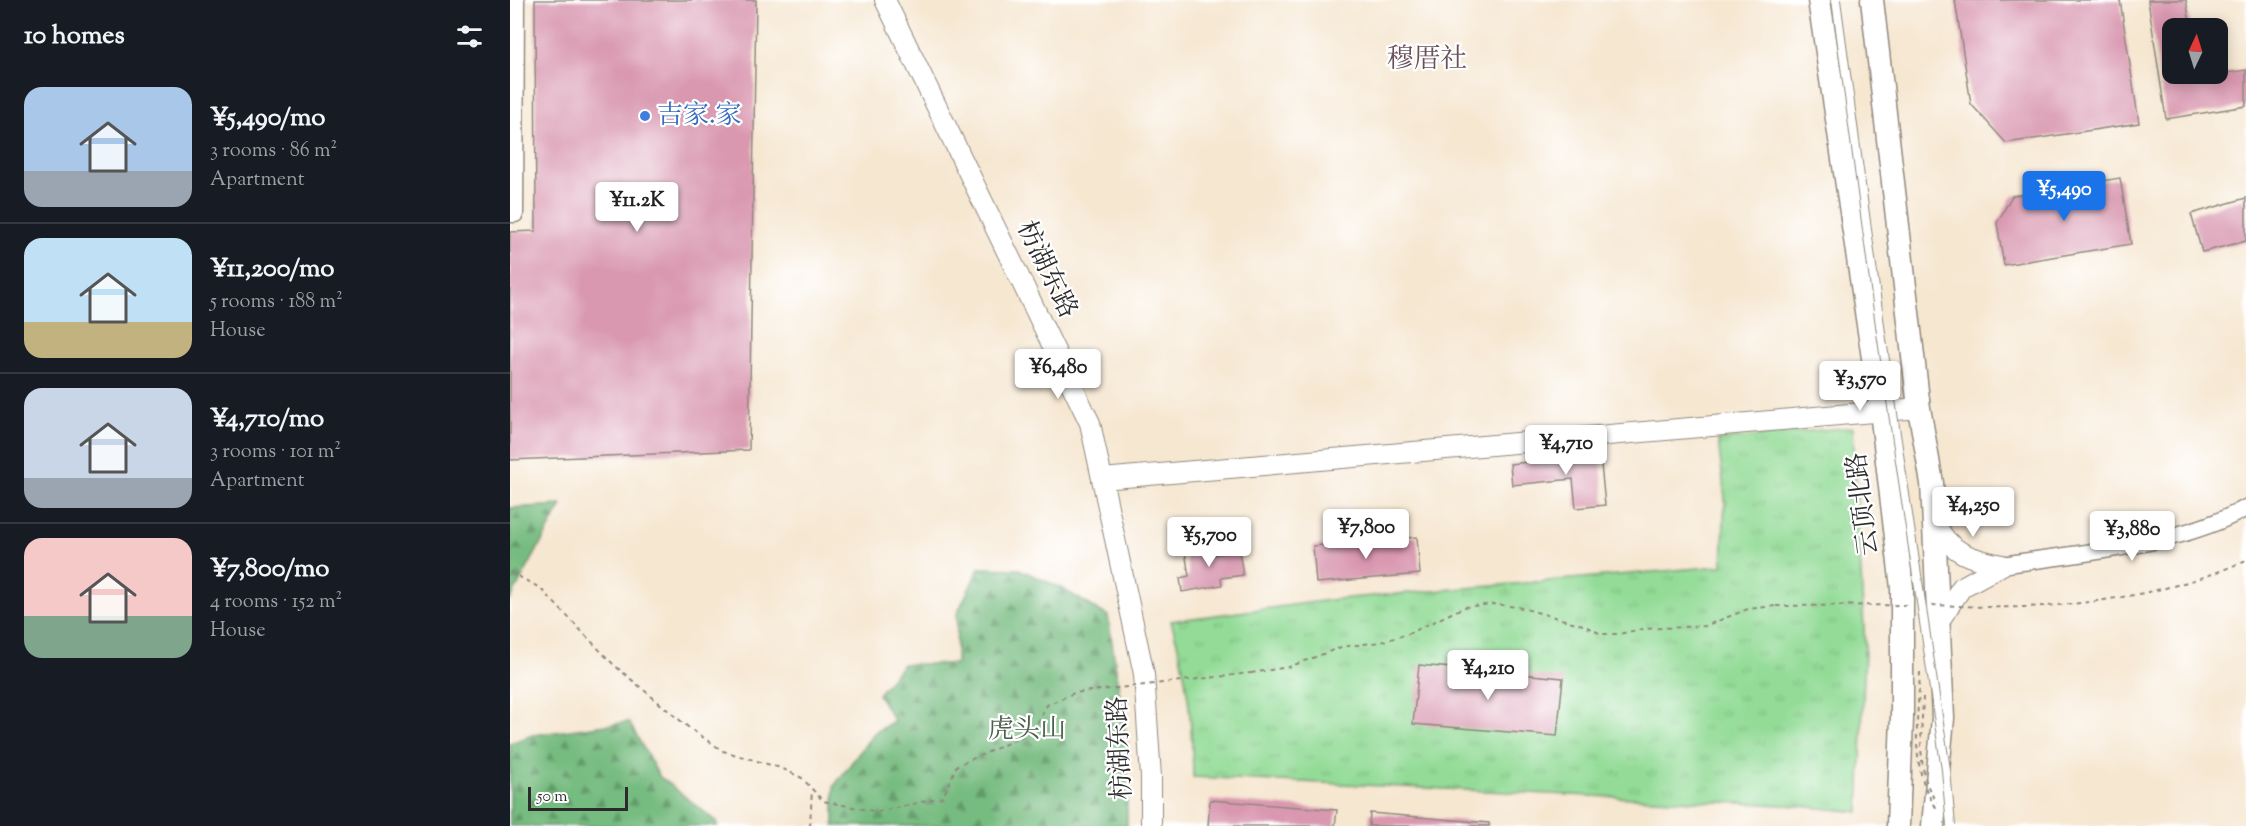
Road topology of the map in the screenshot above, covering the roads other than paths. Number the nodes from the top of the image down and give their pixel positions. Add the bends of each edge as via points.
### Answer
1 (516, 0) edge
2 (885, 0) edge
3 (1819, 0) edge
4 (1836, 0) edge
5 (1872, 0) edge
6 (510, 214) edge
7 (1919, 408) junction
8 (1881, 411) junction
9 (1102, 479) junction
10 (2246, 508) edge
11 (1934, 521) junction
12 (2002, 566) junction
13 (1938, 621) junction
14 (1151, 826) edge
15 (1898, 826) edge
16 (1933, 826) edge
17 (1951, 826) edge

1 - 6 street via 515,214
2 - 9 street, 枋湖东路 via 1090,423
3 - 8 main road, 云顶北路
4 - 17 lane, bridge
5 - 7 main road
7 - 8 street
7 - 11 main road via 1932,483
8 - 9 street
8 - 15 main road, 云顶北路 via 1902,588
9 - 14 street, 枋湖东路 via 1144,674 1152,777
10 - 12 street via 2223,521 2130,545
11 - 12 street via 1955,549 1974,560
11 - 13 main road
12 - 13 street via 1962,587
13 - 16 main road via 1943,718

